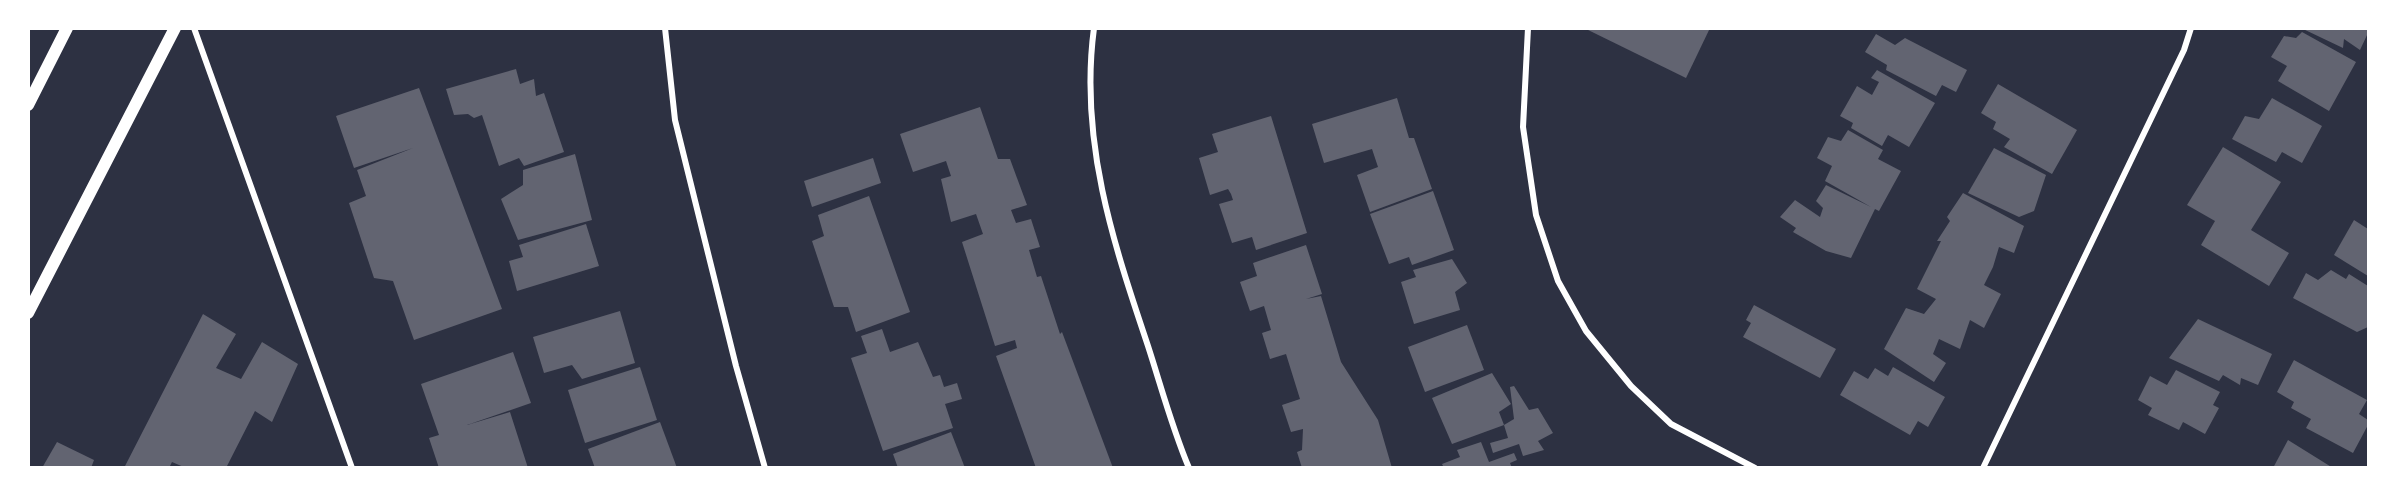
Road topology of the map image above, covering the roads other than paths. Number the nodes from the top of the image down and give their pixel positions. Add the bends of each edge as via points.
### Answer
1 (67, 28) edge
2 (175, 28) edge
3 (194, 28) edge
4 (664, 28) edge
5 (1094, 28) edge
6 (1528, 28) edge
7 (2191, 28) edge
8 (28, 105) edge
9 (28, 313) edge
10 (352, 468) edge
11 (765, 468) edge
12 (1189, 468) edge
13 (1755, 468) edge
14 (1983, 468) edge

1 - 8 main road
2 - 9 main road
3 - 10 street
4 - 11 street via 675,120
5 - 12 street via 1091,123 1097,173 1118,258
6 - 13 street via 1523,127 1536,215 1558,281 1586,331 1631,386 1671,424
7 - 14 street via 2184,50

